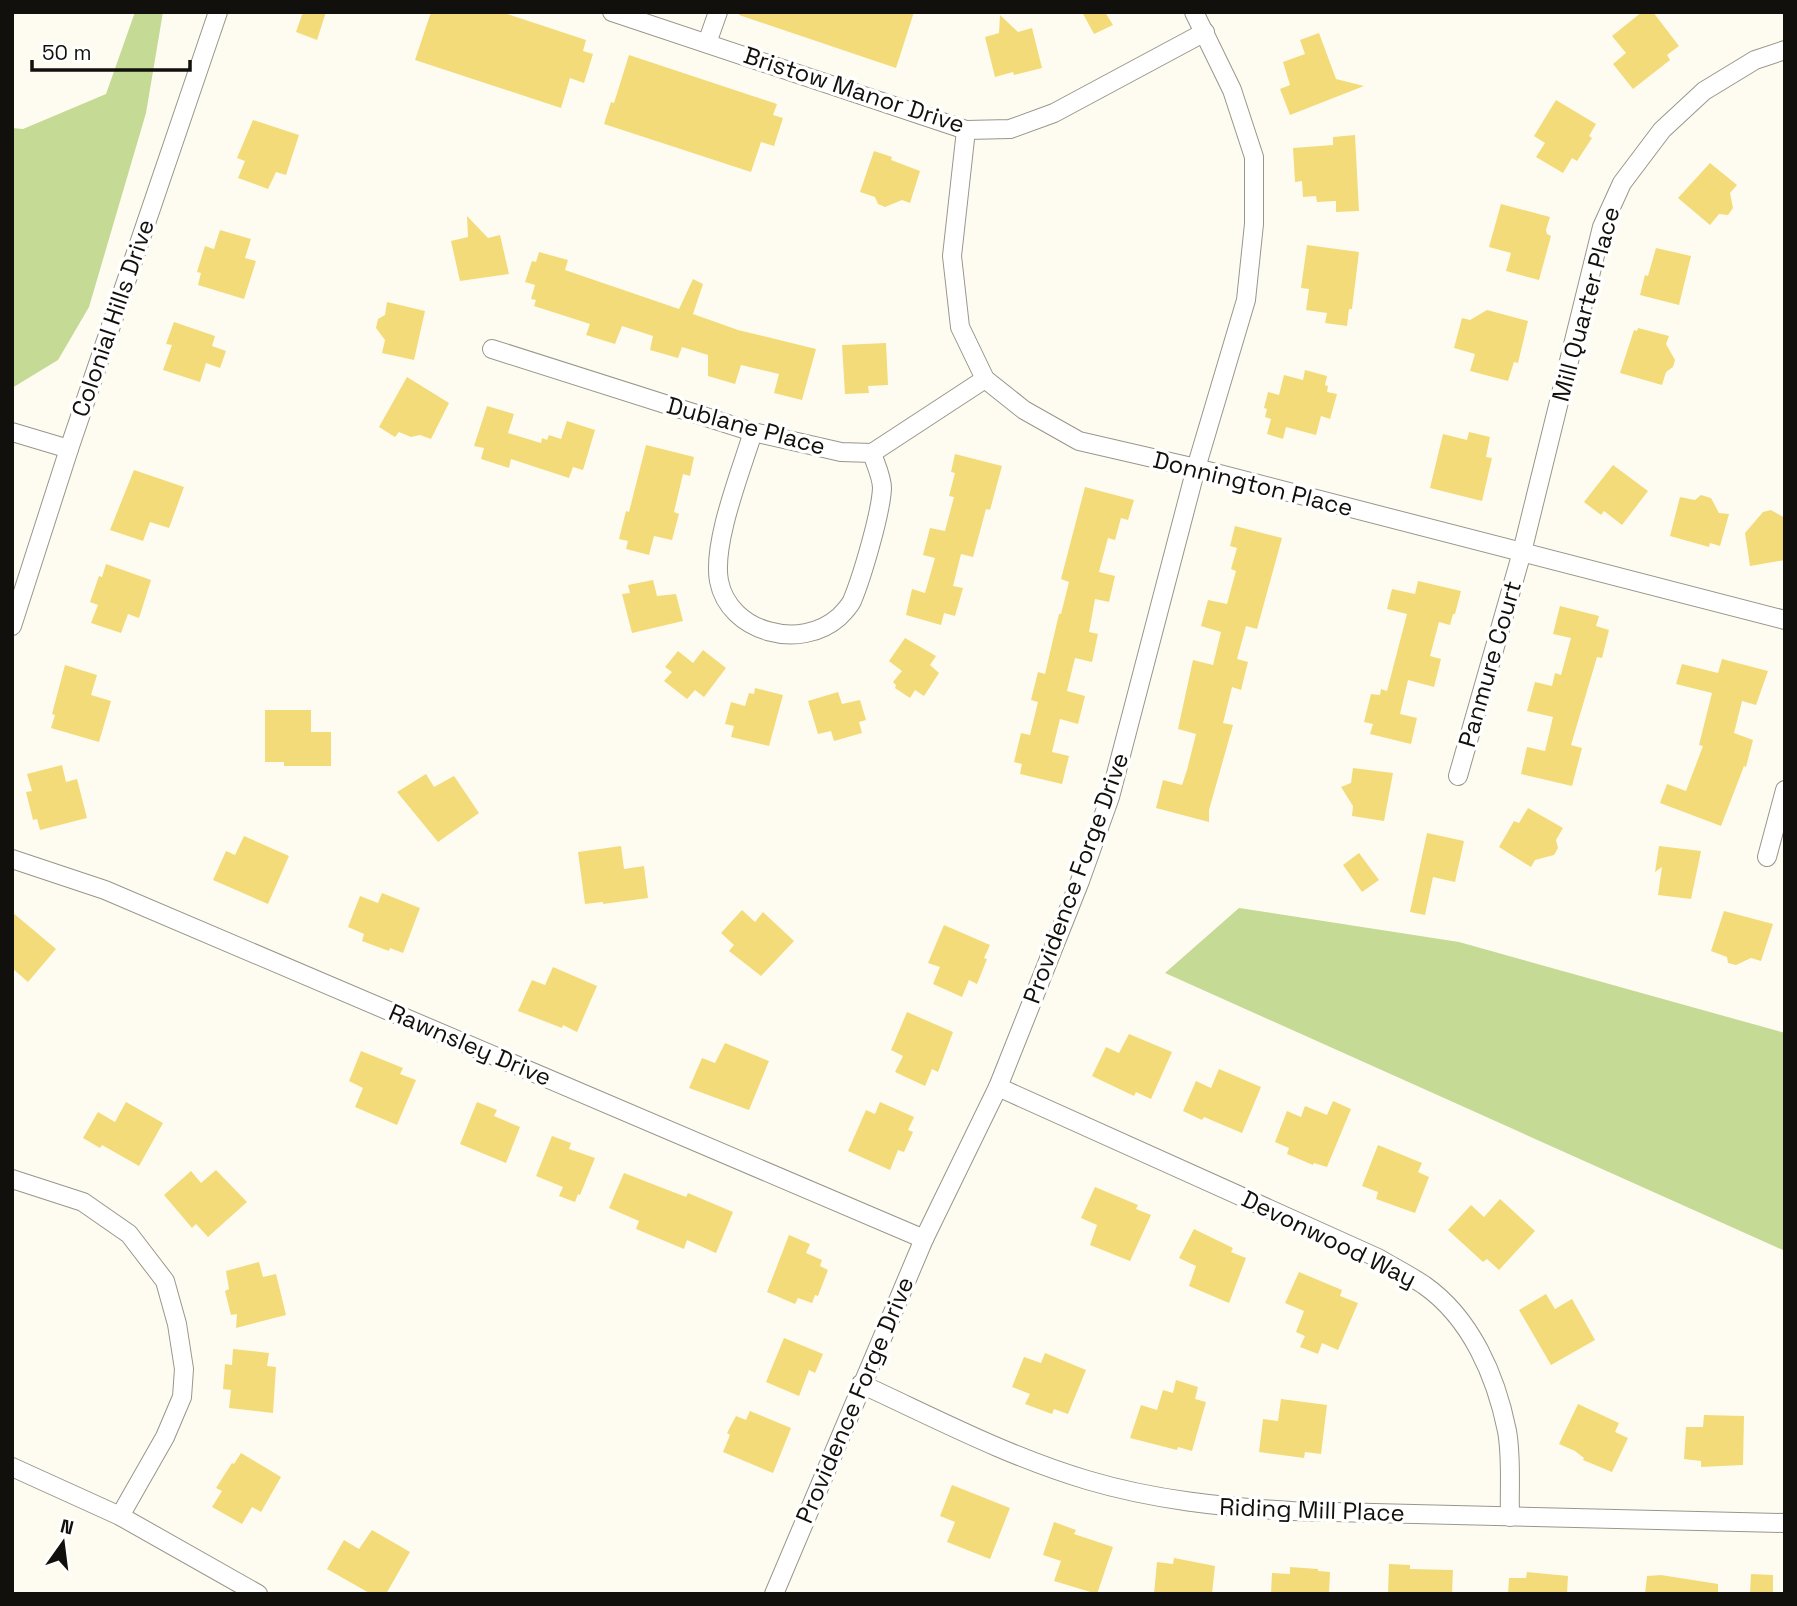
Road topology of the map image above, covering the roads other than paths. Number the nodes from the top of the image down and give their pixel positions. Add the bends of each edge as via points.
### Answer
1 (218, 12) edge
2 (612, 12) edge
3 (718, 12) edge
4 (1194, 12) edge
5 (1205, 32) junction
6 (707, 43) junction
7 (1785, 50) edge
8 (966, 130) junction
9 (492, 349) dead end
10 (985, 379) junction
11 (12, 432) edge
12 (753, 432) junction
13 (69, 449) junction
14 (872, 453) junction
15 (1196, 468) junction
16 (1522, 552) junction
17 (1785, 620) edge
18 (12, 626) edge
19 (1458, 776) dead end
20 (1785, 790) edge
21 (1767, 857) dead end
22 (12, 859) edge
23 (998, 1087) junction
24 (12, 1179) edge
25 (924, 1238) junction
26 (861, 1384) junction
27 (12, 1467) edge
28 (120, 1516) junction
29 (1510, 1517) junction
30 (1785, 1523) edge
31 (258, 1594) edge
32 (774, 1594) edge

1 - 13 street, Colonial Hills Drive
2 - 6 street, Bristow Manor Drive
3 - 6 street
4 - 5 street, Providence Forge Drive
5 - 8 street, Bristow Manor Drive via 1054,113 1010,129
5 - 15 street, Providence Forge Drive via 1232,90 1254,157 1254,223 1246,300
6 - 8 street, Bristow Manor Drive
7 - 16 street, Mill Quarter Place via 1755,60 1704,91 1662,130 1622,183 1602,227
8 - 10 street, Donnington Place via 952,256 960,327
9 - 12 street, Dublane Place
10 - 14 street
10 - 15 street, Donnington Place via 1024,410 1079,441
11 - 13 street
12 - 14 street, Dublane Place via 841,452
12 - 14 street via 718,554 719,582 741,618 785,635 814,632 837,619 851,603 882,486
13 - 18 street, Colonial Hills Drive
15 - 16 street, Donnington Place
15 - 23 street, Providence Forge Drive via 1110,797
16 - 17 street, Donnington Place
16 - 19 street, Panmure Court
20 - 21 street
22 - 25 street, Rawnsley Drive via 105,890
23 - 25 street, Providence Forge Drive
23 - 29 street, Devonwood Way via 1377,1258 1425,1286 1458,1316 1493,1383 1507,1432
24 - 28 street via 83,1202 130,1234 165,1281 184,1369 182,1397
25 - 26 street, Providence Forge Drive
26 - 29 street, Riding Mill Place via 1029,1460 1158,1498 1292,1511
26 - 32 street, Providence Forge Drive
27 - 28 street
28 - 31 street
29 - 30 street, Riding Mill Place

